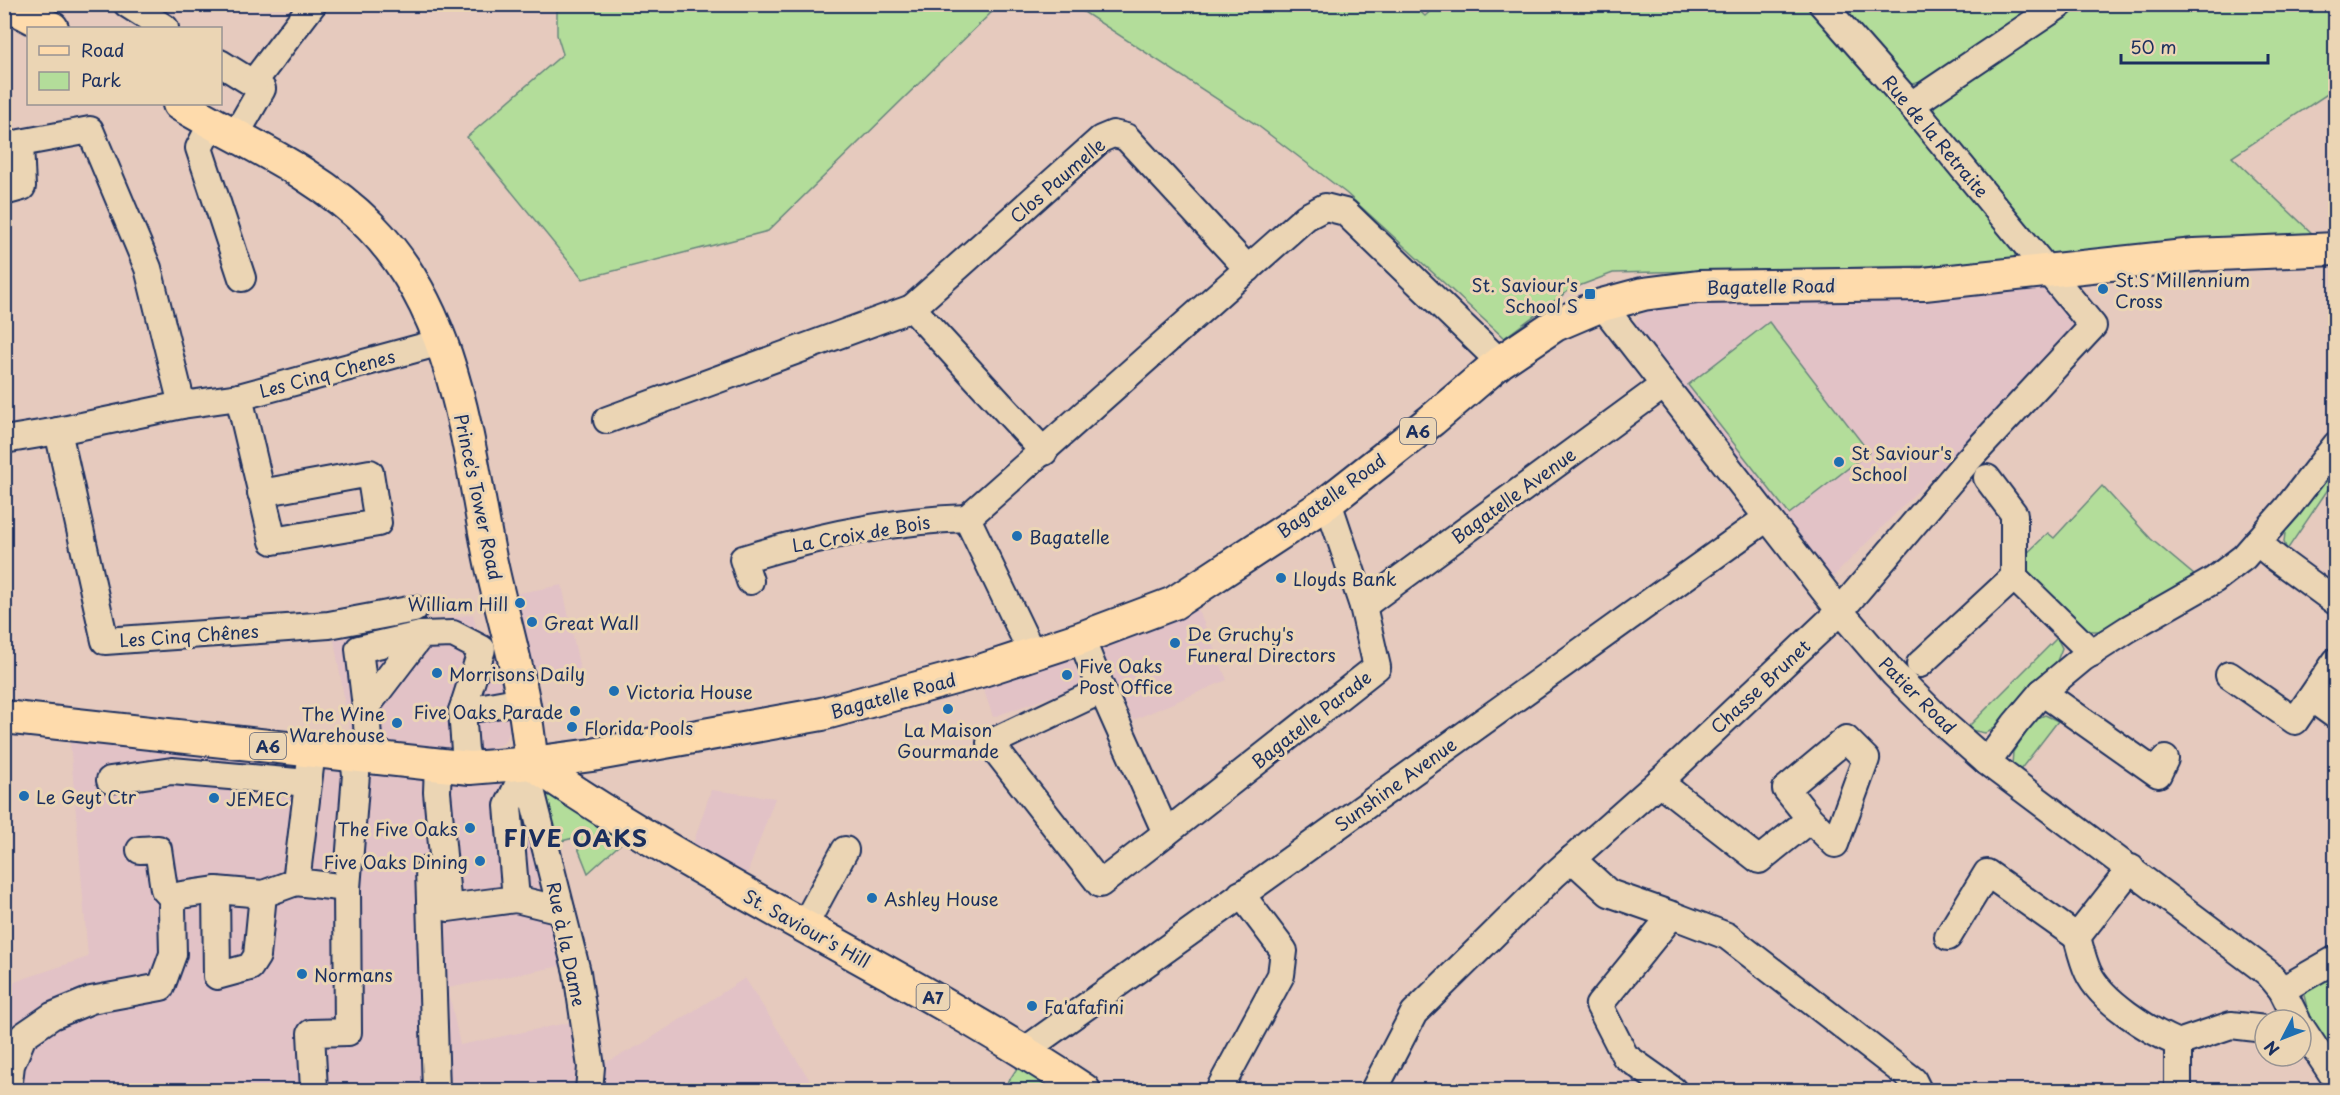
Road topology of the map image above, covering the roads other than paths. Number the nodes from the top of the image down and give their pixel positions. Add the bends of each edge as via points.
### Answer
1 (313, 4) edge
2 (1822, 4) edge
3 (2061, 4) edge
4 (20, 8) edge
5 (135, 16) edge
6 (50, 27) edge
7 (162, 27) edge
8 (222, 64) edge
9 (253, 83) junction
10 (181, 105) edge
11 (1911, 105) junction
12 (223, 130) junction
13 (4, 192) edge
14 (2336, 249) edge
15 (1248, 269) junction
16 (2046, 270) junction
17 (242, 278) dead end
18 (1602, 305) junction
19 (912, 308) junction
20 (441, 342) junction
21 (1500, 362) junction
22 (1664, 385) junction
23 (239, 397) junction
24 (182, 405) junction
25 (608, 420) dead end
26 (58, 431) junction
27 (4, 440) edge
28 (2336, 445) edge
29 (1044, 452) junction
30 (1987, 478) dead end
31 (261, 493) dead end
32 (1328, 502) junction
33 (967, 518) junction
34 (1767, 518) junction
35 (2257, 542) junction
36 (2014, 577) junction
37 (750, 580) dead end
38 (2336, 602) edge
39 (1363, 606) junction
40 (414, 609) dead end
41 (1840, 611) junction
42 (421, 635) junction
43 (1081, 638) junction
44 (1032, 653) junction
45 (2092, 653) junction
46 (2336, 661) edge
47 (1920, 664) dead end
48 (2229, 675) dead end
49 (1102, 690) junction
50 (2042, 692) junction
51 (2311, 698) junction
52 (523, 699) junction
53 (366, 707) junction
54 (462, 711) junction
55 (2336, 716) edge
56 (4, 717) edge
57 (312, 751) junction
58 (592, 755) junction
59 (361, 756) junction
60 (2165, 759) dead end
61 (1987, 762) junction
62 (430, 763) junction
63 (470, 768) junction
64 (531, 772) junction
65 (110, 780) dead end
66 (1659, 782) junction
67 (308, 783) junction
68 (590, 802) junction
69 (1810, 819) dead end
70 (1166, 833) junction
71 (140, 850) dead end
72 (845, 850) dead end
73 (1572, 859) junction
74 (2131, 868) junction
75 (297, 882) junction
76 (347, 888) junction
77 (216, 890) junction
78 (263, 894) junction
79 (1241, 894) junction
80 (516, 899) junction
81 (174, 900) junction
82 (561, 910) junction
83 (1672, 915) junction
84 (804, 926) junction
85 (1947, 937) dead end
86 (2077, 937) junction
87 (2336, 958) edge
88 (2282, 990) junction
89 (2291, 1008) edge
90 (2253, 1028) edge
91 (2178, 1043) junction
92 (2313, 1045) edge
93 (1024, 1051) junction
94 (2336, 1080) edge
95 (8, 1090) edge
96 (314, 1090) edge
97 (436, 1090) edge
98 (589, 1090) edge
99 (1084, 1090) edge
100 (1219, 1090) edge
101 (1374, 1090) edge
102 (1673, 1090) edge
103 (1918, 1090) edge
104 (2178, 1090) edge

1 - 9 street
2 - 11 street, Rue de la Retraite
3 - 11 street
4 - 6 main road
5 - 7 street
8 - 9 street
9 - 12 street via 262,89
10 - 12 main road, Prince's Tower Road
11 - 16 street, Rue de la Retraite
12 - 17 street via 199,148
12 - 20 main road, Prince's Tower Road via 321,184 372,227 425,301
13 - 24 street via 22,187 20,143 90,130 148,268
14 - 16 main road, Bagatelle Road / A6 via 2194,255
15 - 19 street, Clos Paumelle via 1126,137 1113,134 1101,139
15 - 21 street via 1306,217 1325,207 1345,212
15 - 29 street
16 - 18 main road, Bagatelle Road / A6 via 1924,284 1698,287 1643,294
16 - 41 street, Chasse Brunet via 2093,326 1968,460
18 - 21 main road, Bagatelle Road / A6 via 1555,325
18 - 22 street, Patier Road
19 - 25 street, Clos Paumelle
19 - 29 street
20 - 23 street, Les Cinq Chenes
20 - 52 main road, Prince's Tower Road via 468,432 490,558
21 - 32 main road, Bagatelle Road / A6
22 - 34 street, Patier Road
22 - 39 street, Bagatelle Avenue
23 - 24 street
23 - 31 street, Les Cinq Chenes
24 - 26 street
26 - 27 street
26 - 40 street, Les Cinq Chênes via 105,641 329,625
28 - 35 street
29 - 33 street
30 - 36 street via 2014,514
32 - 39 street, Bagatelle Parade
32 - 43 main road, Bagatelle Road / A6 via 1174,603
33 - 37 street, La Croix de Bois via 803,540 743,559
33 - 44 street
34 - 41 street, Patier Road
34 - 79 street, Sunshine Avenue
35 - 38 street
35 - 45 street via 2214,580
36 - 45 street
36 - 47 street
39 - 70 street, Bagatelle Parade via 1377,667
41 - 61 street, Patier Road via 1894,674
41 - 66 street, Chasse Brunet
42 - 53 street
42 - 53 street via 359,649
42 - 54 street via 453,634 482,650
43 - 44 main road, Bagatelle Road / A6
43 - 49 street
44 - 58 main road, Bagatelle Road / A6 via 822,714
45 - 50 street
46 - 51 street
48 - 51 street via 2295,721
49 - 70 street
49 - 70 street, Bagatelle Parade via 990,743 1100,884
50 - 60 street via 2158,774
50 - 61 street
51 - 55 street
52 - 54 street
52 - 64 main road, Prince's Tower Road
53 - 59 street
54 - 63 street
56 - 57 main road, A6
57 - 59 main road, A6
57 - 67 street
58 - 64 main road, Bagatelle Road / A6
58 - 68 main road via 579,768 576,783
59 - 62 main road, A6
59 - 76 street via 356,774
61 - 74 street, Patier Road
62 - 63 main road, A6
62 - 80 street via 437,792 448,908
62 - 97 street via 422,794 427,808
63 - 64 main road, A6
64 - 68 main road, St. Saviour's Hill / A7
64 - 80 street via 508,806
64 - 82 street, Rue à la Dame
65 - 67 street via 172,771
66 - 69 street via 1759,860
66 - 73 street, Chasse Brunet
67 - 75 street
68 - 84 main road, St. Saviour's Hill / A7 via 684,860
71 - 81 street via 158,849 164,890
72 - 84 street
73 - 83 street via 1609,893
73 - 101 street, Chasse Brunet via 1414,1013
74 - 86 street
74 - 88 street, Patier Road via 2268,973
75 - 76 street
75 - 78 street
76 - 96 street via 348,1032 311,1032
77 - 78 street
77 - 78 street via 217,976 250,967 257,956
77 - 81 street via 182,895
79 - 93 street, Sunshine Avenue
79 - 100 street via 1284,951 1281,975
80 - 82 street
81 - 95 street via 173,954 161,987 91,1000 52,1016 23,1036 11,1065
82 - 98 street, Rue à la Dame via 580,993 591,1067
83 - 102 street via 1599,1005 1625,1056
83 - 103 street via 1727,936 1913,1080
84 - 93 main road, St. Saviour's Hill / A7
85 - 86 street via 1987,873
86 - 91 street via 2088,974 2108,998 2140,1024
87 - 88 street
88 - 89 street, Patier Road
90 - 91 street via 2231,1025
91 - 104 street
92 - 94 street
93 - 99 main road, St. Saviour's Hill / A7

